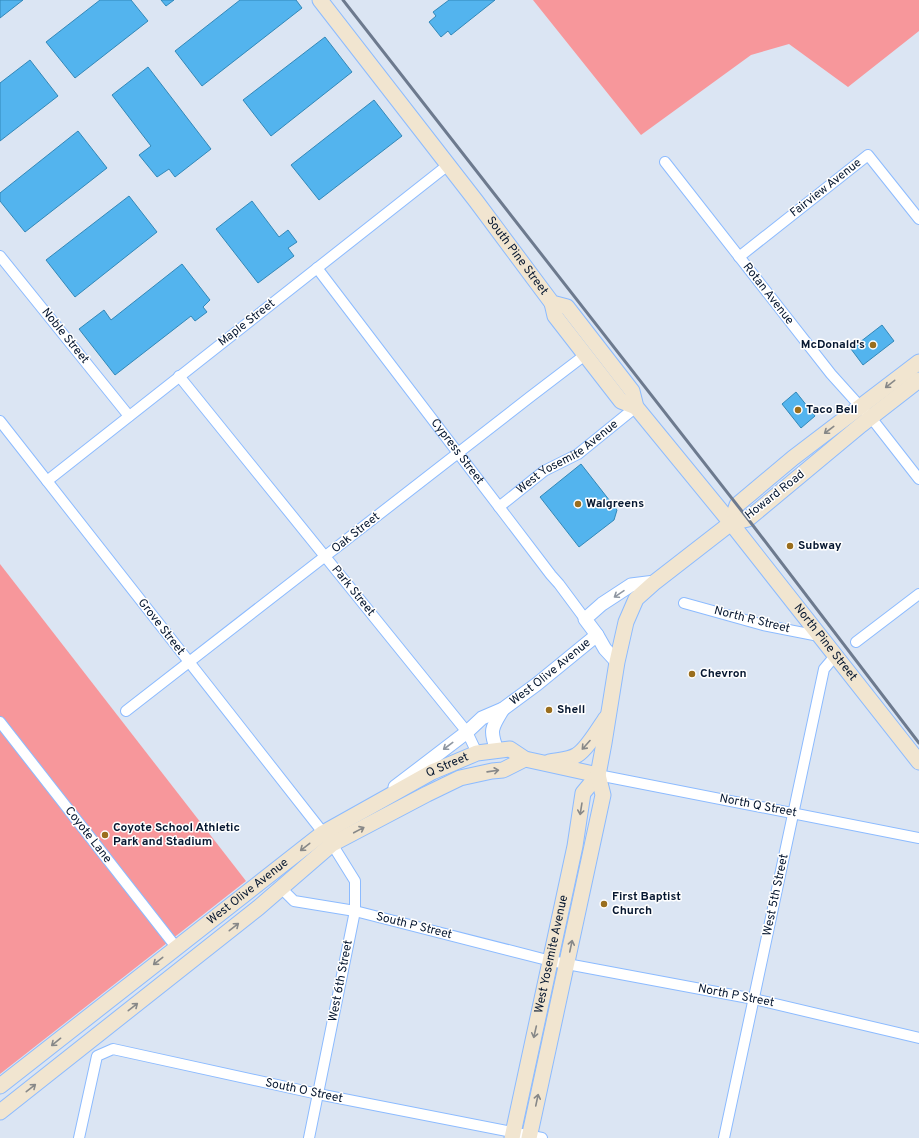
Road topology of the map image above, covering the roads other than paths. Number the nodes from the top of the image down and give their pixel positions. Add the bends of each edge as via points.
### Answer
1 (320, 0) edge
2 (665, 162) dead end
3 (448, 165) junction
4 (919, 219) edge
5 (0, 256) edge
6 (739, 257) junction
7 (316, 268) junction
8 (553, 305) junction
9 (585, 355) junction
10 (919, 362) edge
11 (179, 376) junction
12 (919, 380) edge
13 (635, 404) junction
14 (860, 407) junction
15 (129, 416) junction
16 (871, 418) junction
17 (0, 421) edge
18 (458, 453) junction
19 (919, 479) edge
20 (47, 481) junction
21 (499, 507) junction
22 (731, 523) junction
23 (325, 556) junction
24 (655, 582) junction
25 (919, 594) edge
26 (684, 603) dead end
27 (585, 619) junction
28 (597, 635) junction
29 (819, 636) junction
30 (856, 642) dead end
31 (836, 656) junction
32 (189, 662) junction
33 (617, 662) junction
34 (503, 709) junction
35 (126, 711) dead end
36 (608, 713) junction
37 (0, 722) edge
38 (467, 732) junction
39 (497, 750) junction
40 (478, 753) junction
41 (525, 759) junction
42 (919, 762) edge
43 (542, 763) junction
44 (598, 775) junction
45 (460, 778) joint
46 (427, 794) junction
47 (373, 804) junction
48 (793, 813) junction
49 (919, 838) edge
50 (328, 839) junction
51 (281, 888) junction
52 (355, 911) junction
53 (176, 947) junction
54 (551, 961) junction
55 (567, 963) junction
56 (754, 999) junction
57 (919, 1038) edge
58 (0, 1086) edge
59 (318, 1094) junction
60 (0, 1112) edge
61 (512, 1135) edge
62 (533, 1137) edge
63 (79, 1138) edge
64 (309, 1138) edge
65 (724, 1138) edge

1 - 3 main road, South Pine Street
2 - 6 street, Rotan Avenue
3 - 7 street, Maple Street
3 - 8 main road, South Pine Street
4 - 6 street, Fairview Avenue via 868,155
5 - 15 street, Noble Street
6 - 14 street, Rotan Avenue
7 - 11 street, Maple Street
7 - 18 street, Cypress Street
8 - 9 main road via 555,316
8 - 13 main road, South Pine Street via 566,307 632,391
9 - 13 main road via 621,401
9 - 18 street, Oak Street
10 -> 14 main road, Howard Road
11 - 15 street, Maple Street
11 - 23 street, Park Street
12 - 16 main road, Howard Road
13 - 21 street, West Yosemite Avenue via 578,454 544,471
13 - 22 main road, South Pine Street
14 - 16 street, Rotan Avenue
14 -> 22 main road, Howard Road via 737,505
15 - 20 street, Maple Street
16 - 19 street, Rotan Avenue
16 - 22 main road, Howard Road via 748,520
17 - 20 street, Grove Street
18 - 21 street, Cypress Street
18 - 23 street, Oak Street
20 - 32 street, Grove Street
21 - 27 street, Cypress Street
22 - 24 main road
22 - 29 main road, North Pine Street
23 - 32 street, Oak Street
23 - 38 street, Park Street
24 -> 27 street via 631,585
24 - 33 main road, West Yosemite Avenue via 636,599 626,622
25 - 30 street
26 - 29 street, North R Street via 763,625
27 - 28 street, Cypress Street
28 - 33 street, Cypress Street
28 - 34 street, West Olive Avenue
29 - 31 main road, North Pine Street
31 - 42 main road, North Pine Street
31 - 48 street, West 5th Street via 824,669
32 - 35 street, Oak Street
32 - 50 street, Grove Street
33 - 36 main road, West Yosemite Avenue
34 - 38 street, West Olive Avenue via 482,718
34 - 39 street, West Olive Avenue via 492,729
36 -> 43 main road via 593,738 577,755
36 - 44 main road, West Yosemite Avenue
37 - 53 street, Coyote Lane
38 - 40 street, Park Street
38 -> 47 street, West Olive Avenue
39 - 40 main road, Q Street
39 - 41 main road, Q Street via 510,749
40 - 46 main road via 474,762 429,787
40 - 47 main road, Q Street via 432,772
41 - 43 main road, Q Street
45 -> 41 main road, Q Street via 503,770
43 - 44 main road, Q Street
44 - 48 street, North Q Street
44 -> 54 main road, West Yosemite Avenue via 583,793 575,846
55 -> 44 main road, West Yosemite Avenue via 604,795
45 - 46 main road, West Olive Avenue
50 -> 46 main road, West Olive Avenue
47 - 50 main road, West Olive Avenue
48 - 49 street, North Q Street
48 - 56 street, West 5th Street
50 - 51 main road, West Olive Avenue
50 - 52 street, West 6th Street via 355,881
50 -> 53 main road, West Olive Avenue
51 - 52 street, South P Street via 294,901
60 -> 51 main road, West Olive Avenue
52 - 54 street, South P Street
52 - 59 street, West 6th Street
53 -> 58 main road, West Olive Avenue
54 - 55 street, North P Street
54 -> 61 main road, West Yosemite Avenue
55 - 56 street, North P Street
62 -> 55 main road, West Yosemite Avenue
56 - 57 street, North P Street
56 - 65 street, West 5th Street
59 - 61 street, South O Street
59 - 63 street, South O Street via 113,1049 96,1056
59 - 64 street, West 6th Street
61 - 62 street, South O Street

